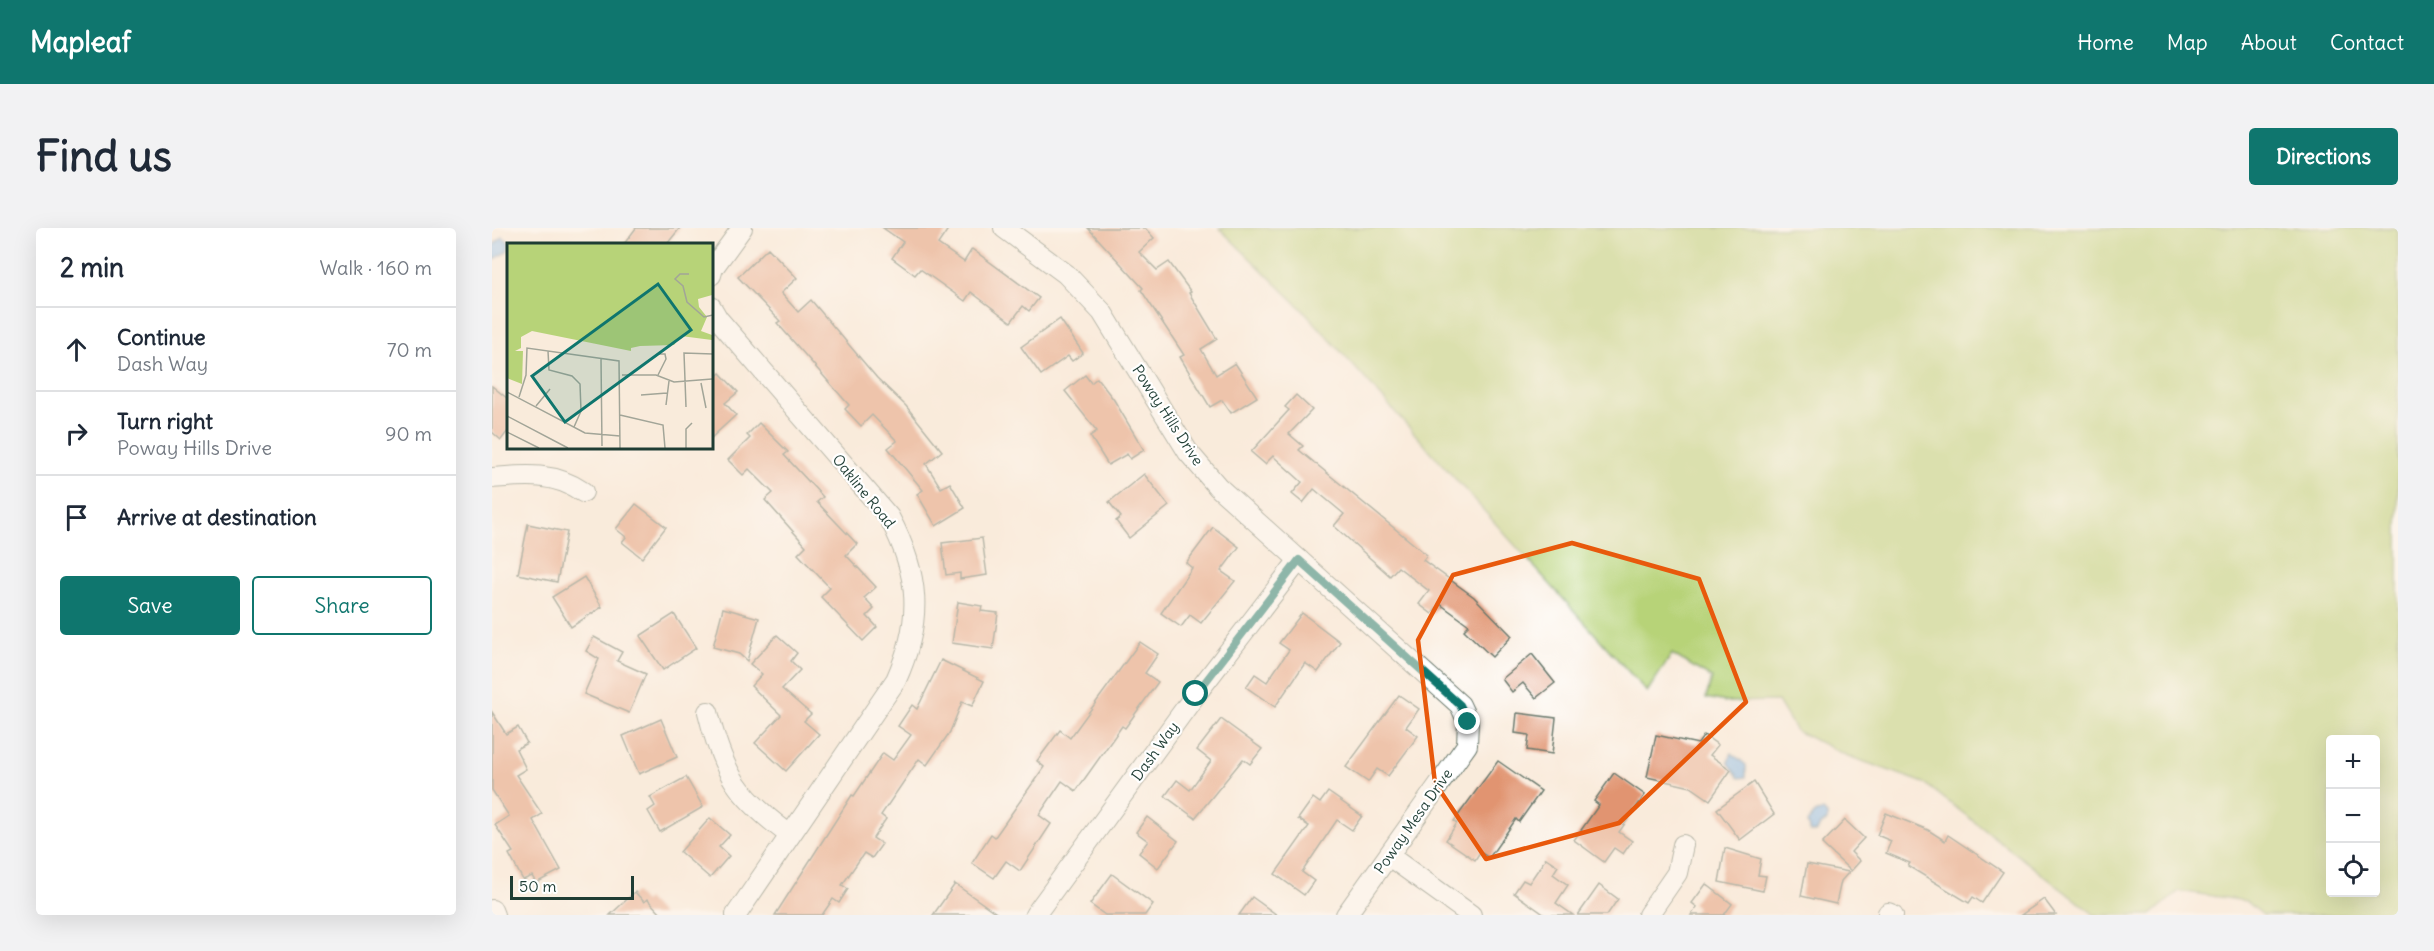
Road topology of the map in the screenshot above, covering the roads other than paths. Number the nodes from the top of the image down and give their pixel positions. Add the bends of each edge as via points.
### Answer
1 (742, 228) edge
2 (1004, 228) edge
3 (712, 272) edge
4 (712, 310) edge
5 (492, 478) edge
6 (583, 492) dead end
7 (1299, 560) junction
8 (708, 712) dead end
9 (1468, 722) joint
10 (790, 835) junction
11 (1683, 845) dead end
12 (1389, 856) junction
13 (492, 910) edge
14 (494, 915) edge
15 (736, 915) edge
16 (1035, 915) edge
17 (1346, 915) edge
18 (1471, 915) edge
19 (1648, 915) edge

1 - 3 street
2 - 7 street, Poway Hills Drive via 1066,274 1102,312 1188,452 1218,487
4 - 10 street, Oakline Road via 889,517 904,545 916,595 910,650 896,680
5 - 6 street via 539,474
7 - 9 street, Poway Hills Drive via 1460,705
7 - 16 street, Dash Way
8 - 10 street via 716,748 736,786 759,812
9 - 12 street, Poway Mesa Drive via 1467,745
10 - 15 street, Oakline Road
11 - 19 street via 1677,873
12 - 17 street, Poway Mesa Drive
12 - 18 street
13 - 14 street

